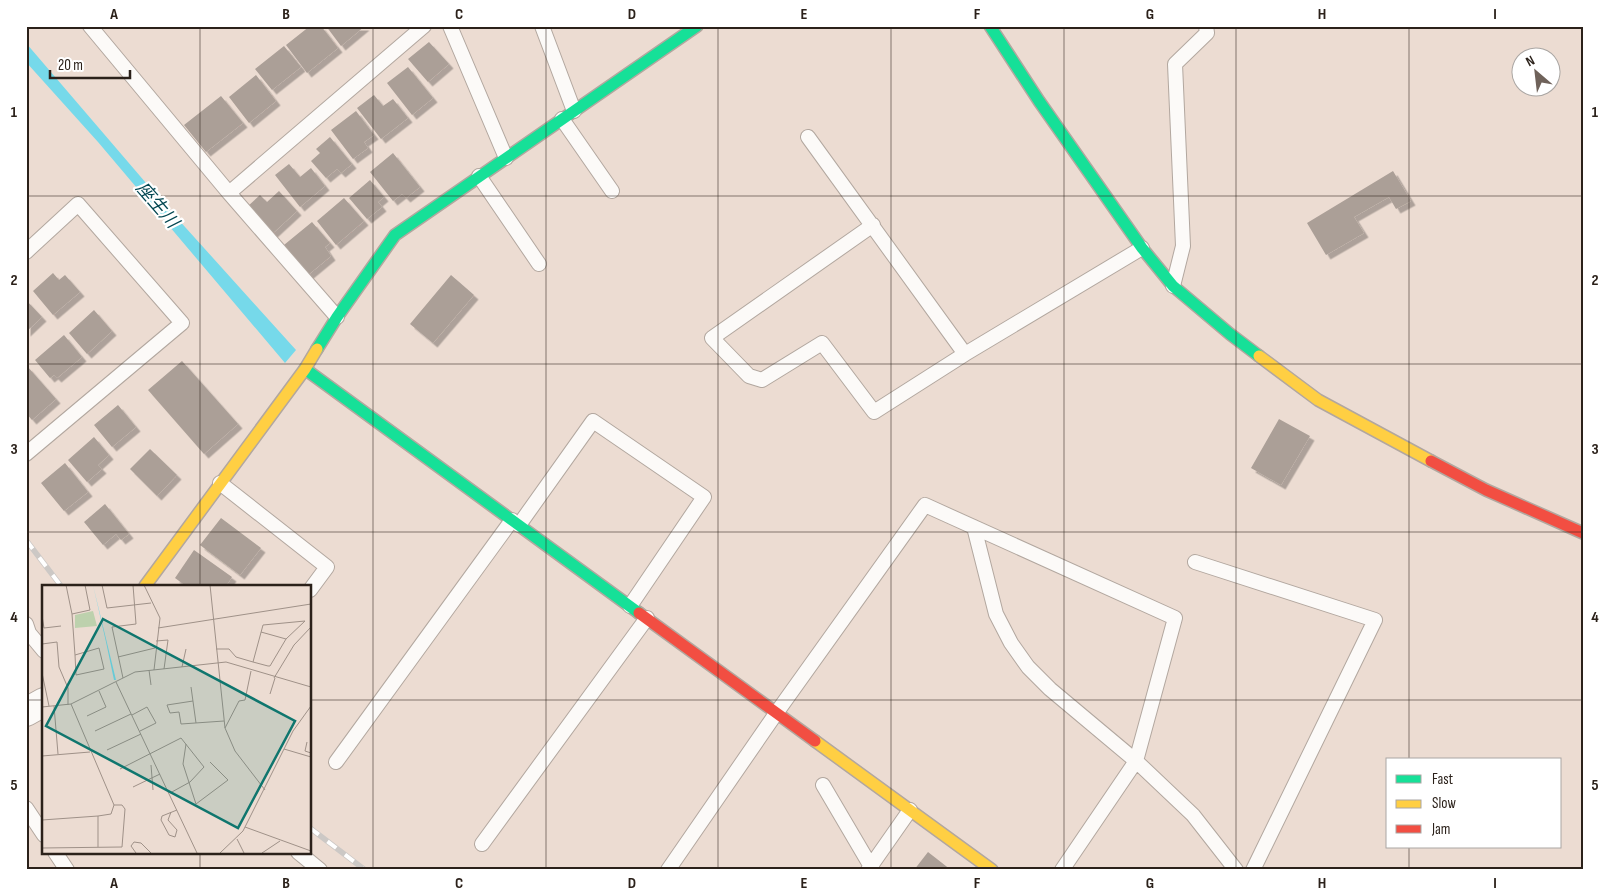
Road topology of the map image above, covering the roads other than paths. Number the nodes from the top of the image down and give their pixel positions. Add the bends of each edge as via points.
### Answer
1 (90, 26) edge
2 (424, 26) edge
3 (450, 26) edge
4 (542, 26) edge
5 (697, 26) edge
6 (990, 26) edge
7 (1206, 26) edge
8 (680, 32) edge
9 (574, 111) junction
10 (562, 119) junction
11 (808, 137) dead end
12 (506, 158) junction
13 (479, 176) junction
14 (612, 191) dead end
15 (229, 193) junction
16 (873, 225) junction
17 (1142, 248) junction
18 (26, 252) edge
19 (539, 264) dead end
20 (1173, 286) junction
21 (337, 317) junction
22 (965, 354) junction
23 (305, 369) junction
24 (26, 454) edge
25 (220, 483) junction
26 (516, 523) junction
27 (974, 527) junction
28 (1583, 533) edge
29 (1195, 562) dead end
30 (146, 585) edge
31 (311, 589) edge
32 (630, 606) junction
33 (647, 618) junction
34 (26, 624) edge
35 (42, 648) edge
36 (42, 703) edge
37 (26, 712) edge
38 (777, 712) junction
39 (1136, 760) junction
40 (336, 762) dead end
41 (823, 785) dead end
42 (26, 808) edge
43 (910, 810) junction
44 (42, 832) edge
45 (482, 844) dead end
46 (56, 854) edge
47 (300, 854) edge
48 (870, 868) edge
49 (67, 870) edge
50 (320, 870) edge
51 (668, 870) edge
52 (992, 870) edge
53 (1062, 870) edge
54 (1236, 870) edge
55 (1252, 870) edge

1 - 15 lane
2 - 15 lane
3 - 12 lane
4 - 9 lane
5 - 8 street
6 - 17 street
7 - 20 lane via 1207,33 1174,64 1183,246
8 - 9 street
9 - 10 street
10 - 12 street
10 - 14 lane
11 - 16 lane
12 - 13 street
13 - 19 lane
13 - 21 street via 395,235
15 - 21 lane
16 - 22 lane
16 - 22 lane via 712,338 749,376 762,380 822,343 874,412
17 - 20 street
17 - 22 lane
18 - 24 lane via 78,204 182,323
20 - 28 street via 1230,334 1318,400 1486,490
21 - 23 street
23 - 25 street
23 - 26 street
25 - 30 street
25 - 31 lane via 327,567
26 - 32 street
26 - 32 lane via 593,421 704,497
26 - 40 lane
27 - 38 lane via 925,505
27 - 39 lane via 996,614 1022,659 1050,689
27 - 39 lane via 1175,618
29 - 55 lane via 1375,620
32 - 33 street
33 - 38 street
33 - 45 lane
34 - 35 lane
36 - 37 street
38 - 43 street
38 - 51 lane
39 - 53 lane
39 - 54 lane via 1193,815
41 - 48 lane
42 - 44 lane
43 - 48 lane
43 - 52 street
46 - 49 lane
47 - 50 lane

